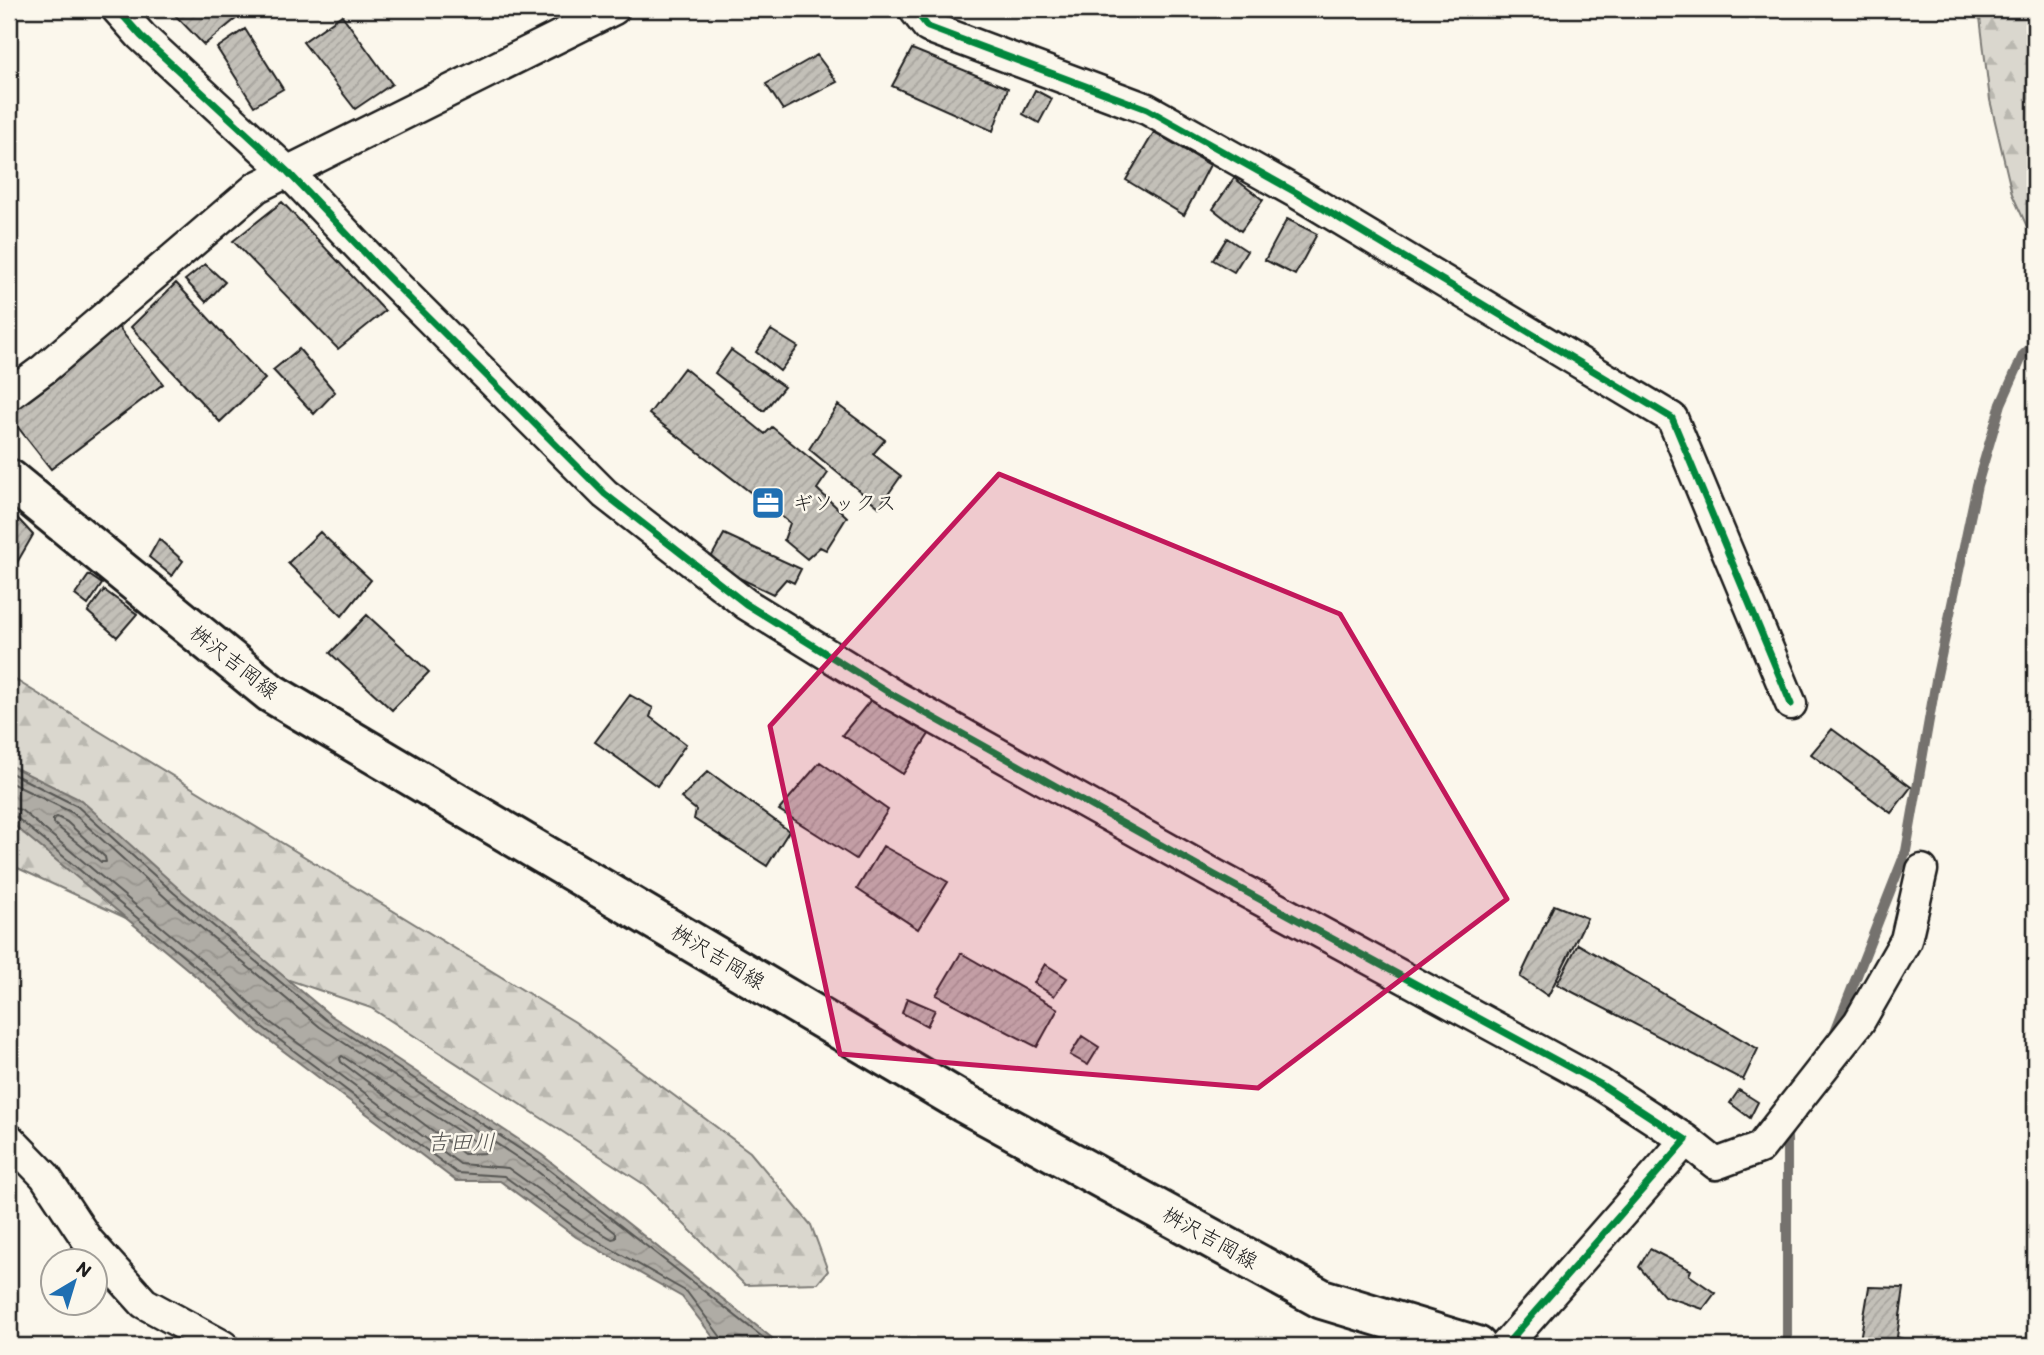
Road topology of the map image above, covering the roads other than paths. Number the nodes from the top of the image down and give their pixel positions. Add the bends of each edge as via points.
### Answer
1 (117, 9) edge
2 (614, 9) edge
3 (914, 9) edge
4 (288, 172) junction
5 (9, 395) edge
6 (9, 479) edge
7 (1791, 704) dead end
8 (1922, 870) dead end
9 (9, 1139) edge
10 (1686, 1140) junction
11 (223, 1346) edge
12 (1477, 1346) edge
13 (1505, 1346) edge

1 - 4 street
2 - 4 street
3 - 7 street via 928,27 1147,109 1297,193 1672,418
4 - 5 street via 257,187
4 - 10 street via 605,494 746,604 893,695 1600,1084
6 - 12 main road, 桝沢吉岡線 via 271,693 833,1025 1322,1299
8 - 10 street via 1906,940 1859,1022 1760,1148 1716,1164
9 - 11 street via 45,1176 88,1241 144,1303
10 - 13 street

